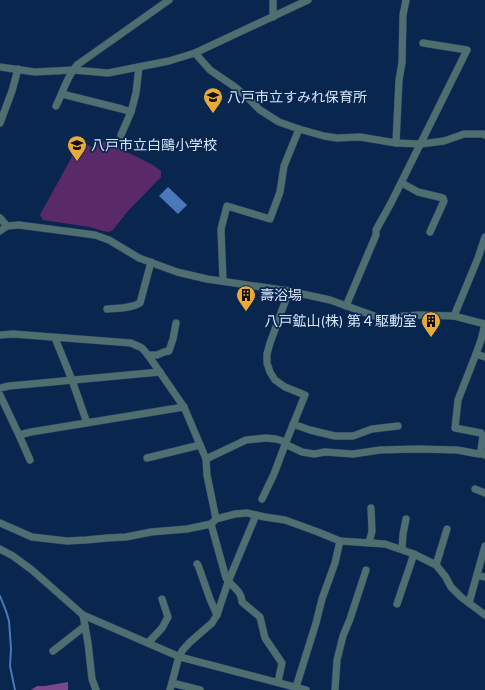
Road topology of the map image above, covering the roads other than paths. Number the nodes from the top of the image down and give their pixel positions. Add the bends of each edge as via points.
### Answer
1 (168, 0) edge
2 (273, 0) edge
3 (308, 0) edge
4 (406, 0) edge
5 (273, 17) junction
6 (423, 43) dead end
7 (194, 53) junction
8 (0, 67) edge
9 (140, 67) junction
10 (18, 70) junction
11 (73, 70) junction
12 (62, 94) junction
13 (56, 106) dead end
14 (131, 112) junction
15 (1, 120) edge
16 (299, 129) junction
17 (121, 135) dead end
18 (485, 135) edge
19 (396, 143) junction
20 (421, 144) junction
21 (402, 183) junction
22 (0, 218) edge
23 (7, 226) junction
24 (0, 231) edge
25 (430, 232) dead end
26 (485, 237) edge
27 (151, 262) junction
28 (223, 281) junction
29 (289, 291) junction
30 (346, 306) junction
31 (107, 309) dead end
32 (454, 316) junction
33 (176, 323) dead end
34 (485, 324) edge
35 (0, 335) edge
36 (55, 338) junction
37 (476, 354) junction
38 (148, 355) junction
39 (485, 357) edge
40 (160, 372) junction
41 (72, 380) junction
42 (0, 388) edge
43 (0, 395) edge
44 (184, 407) junction
45 (87, 423) junction
46 (293, 424) junction
47 (398, 426) dead end
48 (19, 435) junction
49 (286, 443) junction
50 (200, 445) junction
51 (484, 454) edge
52 (147, 458) dead end
53 (206, 459) junction
54 (30, 460) dead end
55 (475, 489) dead end
56 (485, 493) edge
57 (262, 498) dead end
58 (371, 508) dead end
59 (256, 514) junction
60 (406, 519) dead end
61 (214, 521) junction
62 (0, 523) edge
63 (447, 529) dead end
64 (340, 541) junction
65 (369, 543) junction
66 (485, 546) edge
67 (0, 548) edge
68 (402, 549) junction
69 (414, 554) junction
70 (197, 564) dead end
71 (436, 565) junction
72 (366, 570) dead end
73 (477, 575) junction
74 (485, 578) edge
75 (228, 582) junction
76 (162, 599) dead end
77 (469, 603) junction
78 (397, 604) dead end
79 (217, 614) junction
80 (83, 615) junction
81 (485, 615) edge
82 (85, 626) junction
83 (148, 643) junction
84 (53, 651) dead end
85 (180, 657) junction
86 (278, 682) junction
87 (171, 687) edge
88 (302, 689) edge
89 (96, 690) edge
90 (200, 690) edge
91 (335, 690) edge

1 - 11 street
2 - 5 street
3 - 5 street
4 - 19 street
5 - 7 street
6 - 20 street via 467,50
7 - 9 street
7 - 16 street via 210,70 235,87 260,110 279,122
8 - 10 street
9 - 11 street via 108,73
9 - 14 street
10 - 11 street
10 - 15 street
11 - 12 street
12 - 13 street
12 - 14 street
14 - 17 street
16 - 19 street via 337,138 360,137
16 - 28 street via 284,166 280,192 270,219 227,206 221,229
18 - 20 street via 464,134 444,141
19 - 20 street
20 - 21 street
21 - 25 street via 444,201
21 - 30 street via 376,230
22 - 23 street
23 - 24 street
23 - 27 street via 20,225 95,235
26 - 32 street
27 - 28 street via 177,272
27 - 31 street via 140,303 136,306
28 - 29 street
29 - 30 street
29 - 46 street via 270,343 267,364 275,380 305,395
30 - 32 street via 380,318
32 - 34 street
33 - 38 street via 169,351
34 - 37 street
35 - 36 street
36 - 38 street via 131,344 142,348
36 - 41 street
37 - 39 street
37 - 51 street via 458,400 455,428 481,433 481,450
38 - 40 street
40 - 41 street
40 - 44 street
41 - 42 street
41 - 45 street
43 - 48 street
44 - 45 street
44 - 50 street
45 - 48 street
46 - 47 street via 335,436 353,436 372,429
46 - 49 street
48 - 54 street
49 - 51 street via 302,452 314,454 353,454 417,448
49 - 53 street via 276,438 246,440
49 - 57 street
50 - 52 street
50 - 53 street
53 - 61 street
55 - 56 street
58 - 65 street via 372,531
59 - 61 street via 235,514
59 - 64 street via 285,520
59 - 75 street
60 - 68 street
61 - 62 street via 193,528 126,537 67,541 32,537
61 - 75 street
63 - 71 street
64 - 65 street
64 - 88 street via 322,599
65 - 68 street
66 - 73 street
67 - 80 street via 32,570
68 - 69 street
69 - 71 street
69 - 78 street
70 - 79 street
71 - 77 street via 451,586
72 - 91 street via 343,636 337,660
73 - 74 street
73 - 77 street
75 - 79 street
75 - 86 street via 237,589 242,602 260,617 265,638 282,664
76 - 83 street via 168,617
77 - 81 street
79 - 85 street via 212,623 182,651
80 - 82 street
80 - 83 street
82 - 84 street
82 - 89 street via 92,679
83 - 85 street
85 - 86 street
85 - 87 street
86 - 88 street
87 - 90 street

